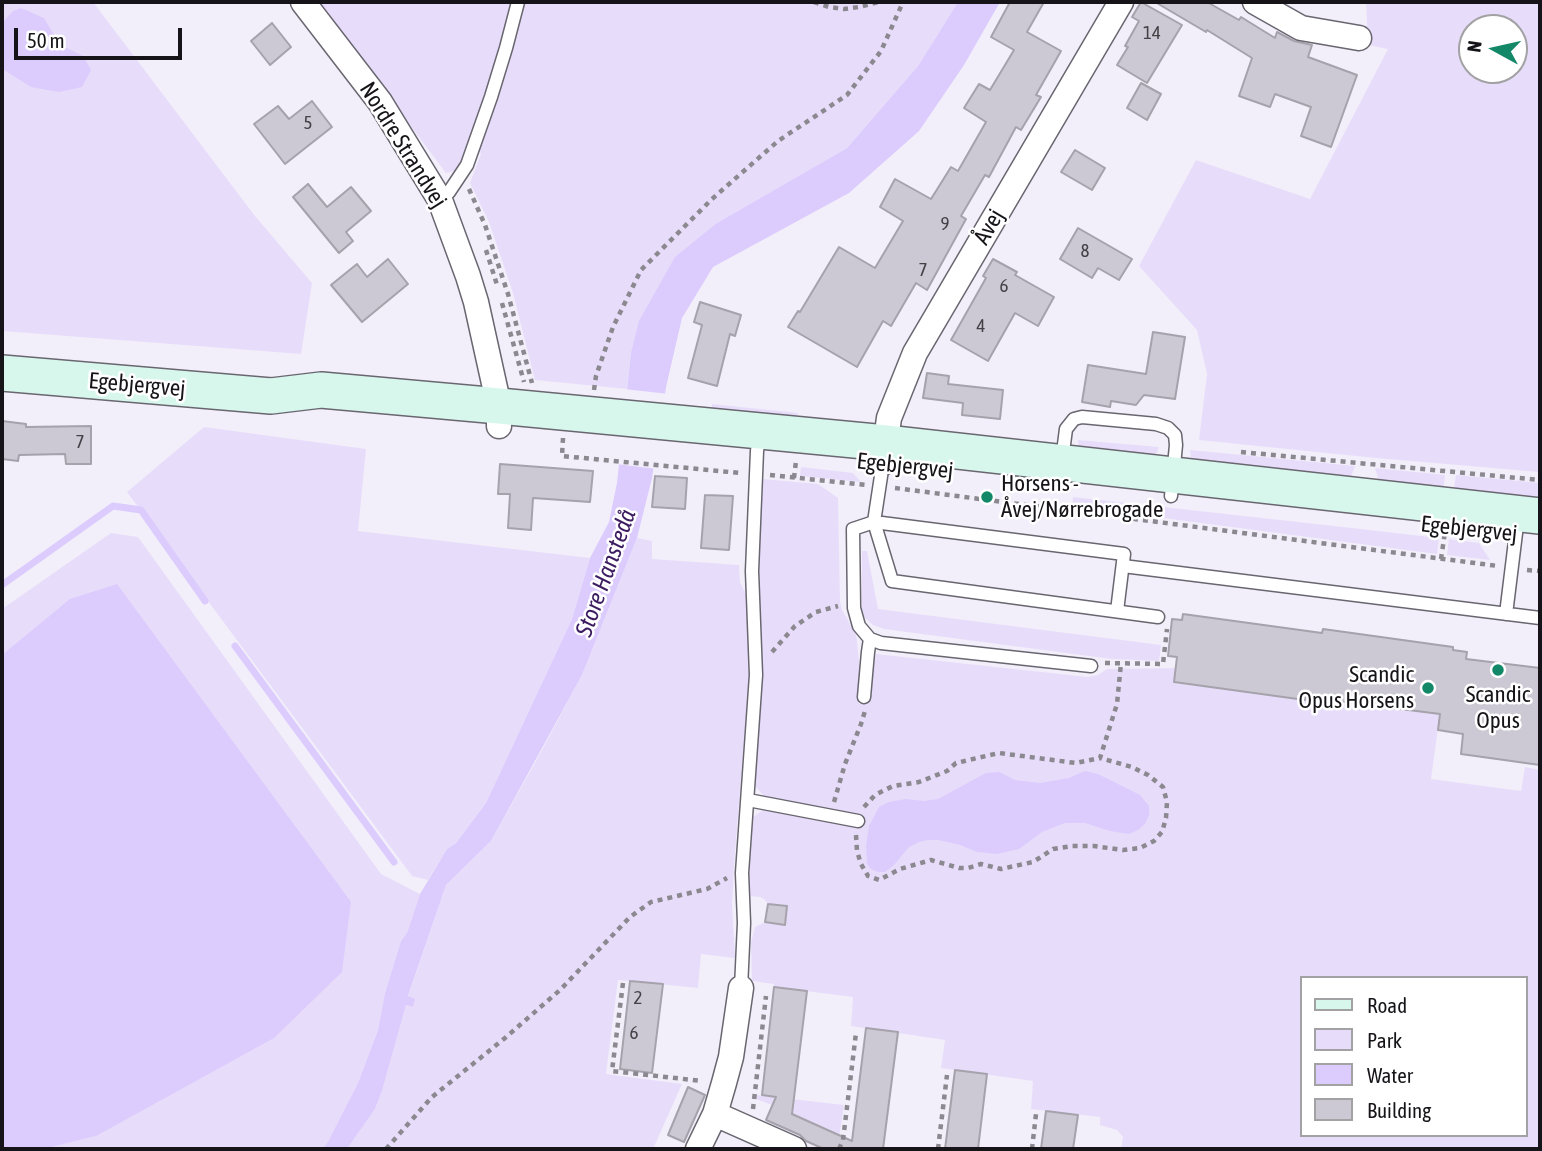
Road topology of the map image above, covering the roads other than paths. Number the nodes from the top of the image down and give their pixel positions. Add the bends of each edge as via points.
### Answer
1 (303, 2) edge
2 (517, 2) edge
3 (1121, 2) edge
4 (1255, 2) edge
5 (1359, 38) dead end
6 (440, 200) junction
7 (2, 373) edge
8 (499, 416) junction
9 (758, 452) junction
10 (882, 464) junction
11 (1060, 473) junction
12 (1172, 485) junction
13 (874, 522) junction
14 (1525, 533) edge
15 (1123, 566) junction
16 (1117, 611) junction
17 (1506, 614) junction
18 (1158, 617) road end
19 (1540, 618) edge
20 (870, 639) junction
21 (1091, 666) dead end
22 (864, 697) road end
23 (748, 800) junction
24 (858, 821) road end
25 (741, 988) joint
26 (715, 1114) junction
27 (698, 1149) edge
28 (793, 1149) edge

1 - 6 street, Nordre Strandvej via 380,102
2 - 6 lane via 467,165
3 - 10 street, Åvej via 915,353 889,418
4 - 5 street via 1301,28
6 - 8 street, Nordre Strandvej via 476,302
7 - 8 street, Egebjergvej via 271,396 321,390
8 - 9 street, Egebjergvej via 595,414 676,444
9 - 10 street, Egebjergvej
9 - 23 lane via 752,571 756,676
10 - 11 street, Egebjergvej
10 - 13 lane
11 - 12 street, Egebjergvej
11 - 12 lane via 1066,429 1074,419 1156,424 1175,435
12 - 14 street, Egebjergvej
13 - 15 lane via 1124,554
13 - 16 lane via 892,581
13 - 20 lane via 853,529 853,602 859,626
14 - 17 lane
15 - 16 lane
15 - 17 lane
16 - 18 lane
17 - 19 lane
20 - 21 lane
20 - 22 lane
23 - 24 lane
23 - 25 lane
25 - 26 street via 731,1057
26 - 27 street
26 - 28 street

